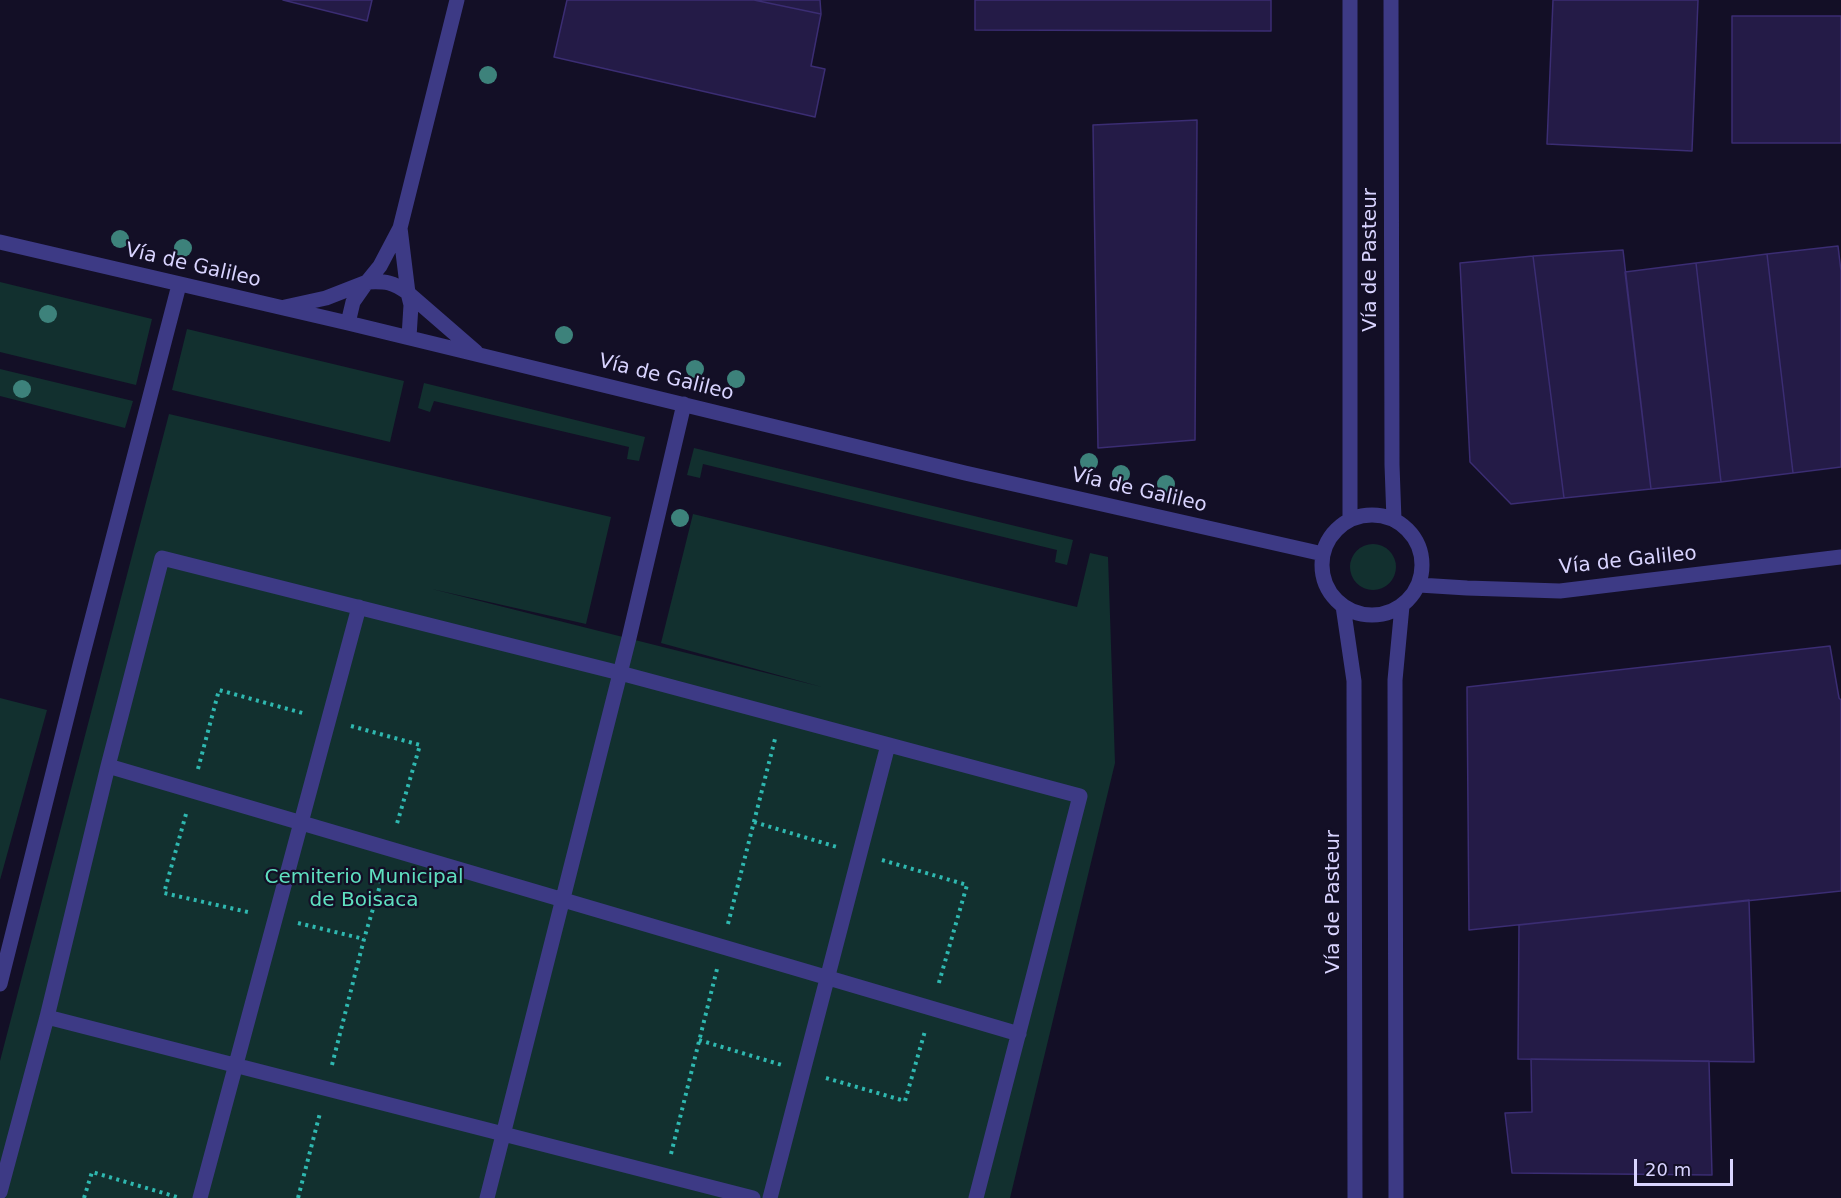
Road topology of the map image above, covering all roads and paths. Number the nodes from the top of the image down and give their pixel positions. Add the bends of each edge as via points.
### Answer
1 (457, 0) edge
2 (1350, 0) edge
3 (1391, 0) edge
4 (400, 228) junction
5 (0, 242) edge
6 (367, 282) junction
7 (179, 285) junction
8 (408, 293) junction
9 (282, 308) junction
10 (348, 322) junction
11 (409, 338) junction
12 (479, 355) junction
13 (684, 404) junction
14 (1350, 519) junction
15 (1394, 519) junction
16 (1323, 554) junction
17 (1841, 557) edge
18 (1419, 585) junction
19 (1343, 606) junction
20 (1402, 606) junction
21 (359, 607) junction
22 (620, 673) junction
23 (888, 745) junction
24 (108, 766) junction
25 (302, 823) junction
26 (562, 900) junction
27 (828, 978) junction
28 (0, 984) edge
29 (47, 1017) junction
30 (1019, 1034) junction
31 (236, 1066) junction
32 (503, 1134) junction
33 (0, 1192) edge
34 (84, 1198) edge
35 (182, 1198) edge
36 (200, 1198) edge
37 (487, 1198) edge
38 (753, 1198) edge
39 (770, 1198) edge
40 (976, 1198) edge
41 (1355, 1198) edge
42 (1396, 1198) edge

1 - 4 street
2 - 14 street, Vía de Pasteur
3 - 15 street, Vía de Pasteur
4 - 6 street
4 - 8 street
5 - 7 street, Vía de Galileo
6 - 8 street via 396,284
6 - 9 street via 326,298
6 - 10 street via 353,302
7 - 9 street, Vía de Galileo
7 - 28 street
8 - 11 street
8 - 12 street
9 - 10 street, Vía de Galileo
10 - 11 street, Vía de Galileo
11 - 12 street, Vía de Galileo
12 - 13 street, Vía de Galileo
13 - 16 street, Vía de Galileo
13 - 22 street
14 - 15 street via 1380,515
14 - 16 street via 1338,528
15 - 18 street via 1417,541 1422,556
16 - 19 street via 1325,583
17 - 18 street, Vía de Galileo via 1560,591
18 - 20 street
19 - 20 street via 1372,615
19 - 41 street, Vía de Pasteur via 1354,681
20 - 42 street via 1395,680
21 - 22 street
21 - 24 street via 162,558
21 - 25 street
22 - 23 street
22 - 26 street
23 - 27 street
23 - 30 street via 1080,796
24 - 25 street
24 - 29 street
25 - 26 street
25 - 31 street
26 - 27 street
26 - 32 street
27 - 30 street
27 - 39 street
29 - 31 street
29 - 33 street
30 - 40 street
31 - 32 street
31 - 36 street
32 - 37 street
32 - 38 street
34 - 35 path via 92,1172

